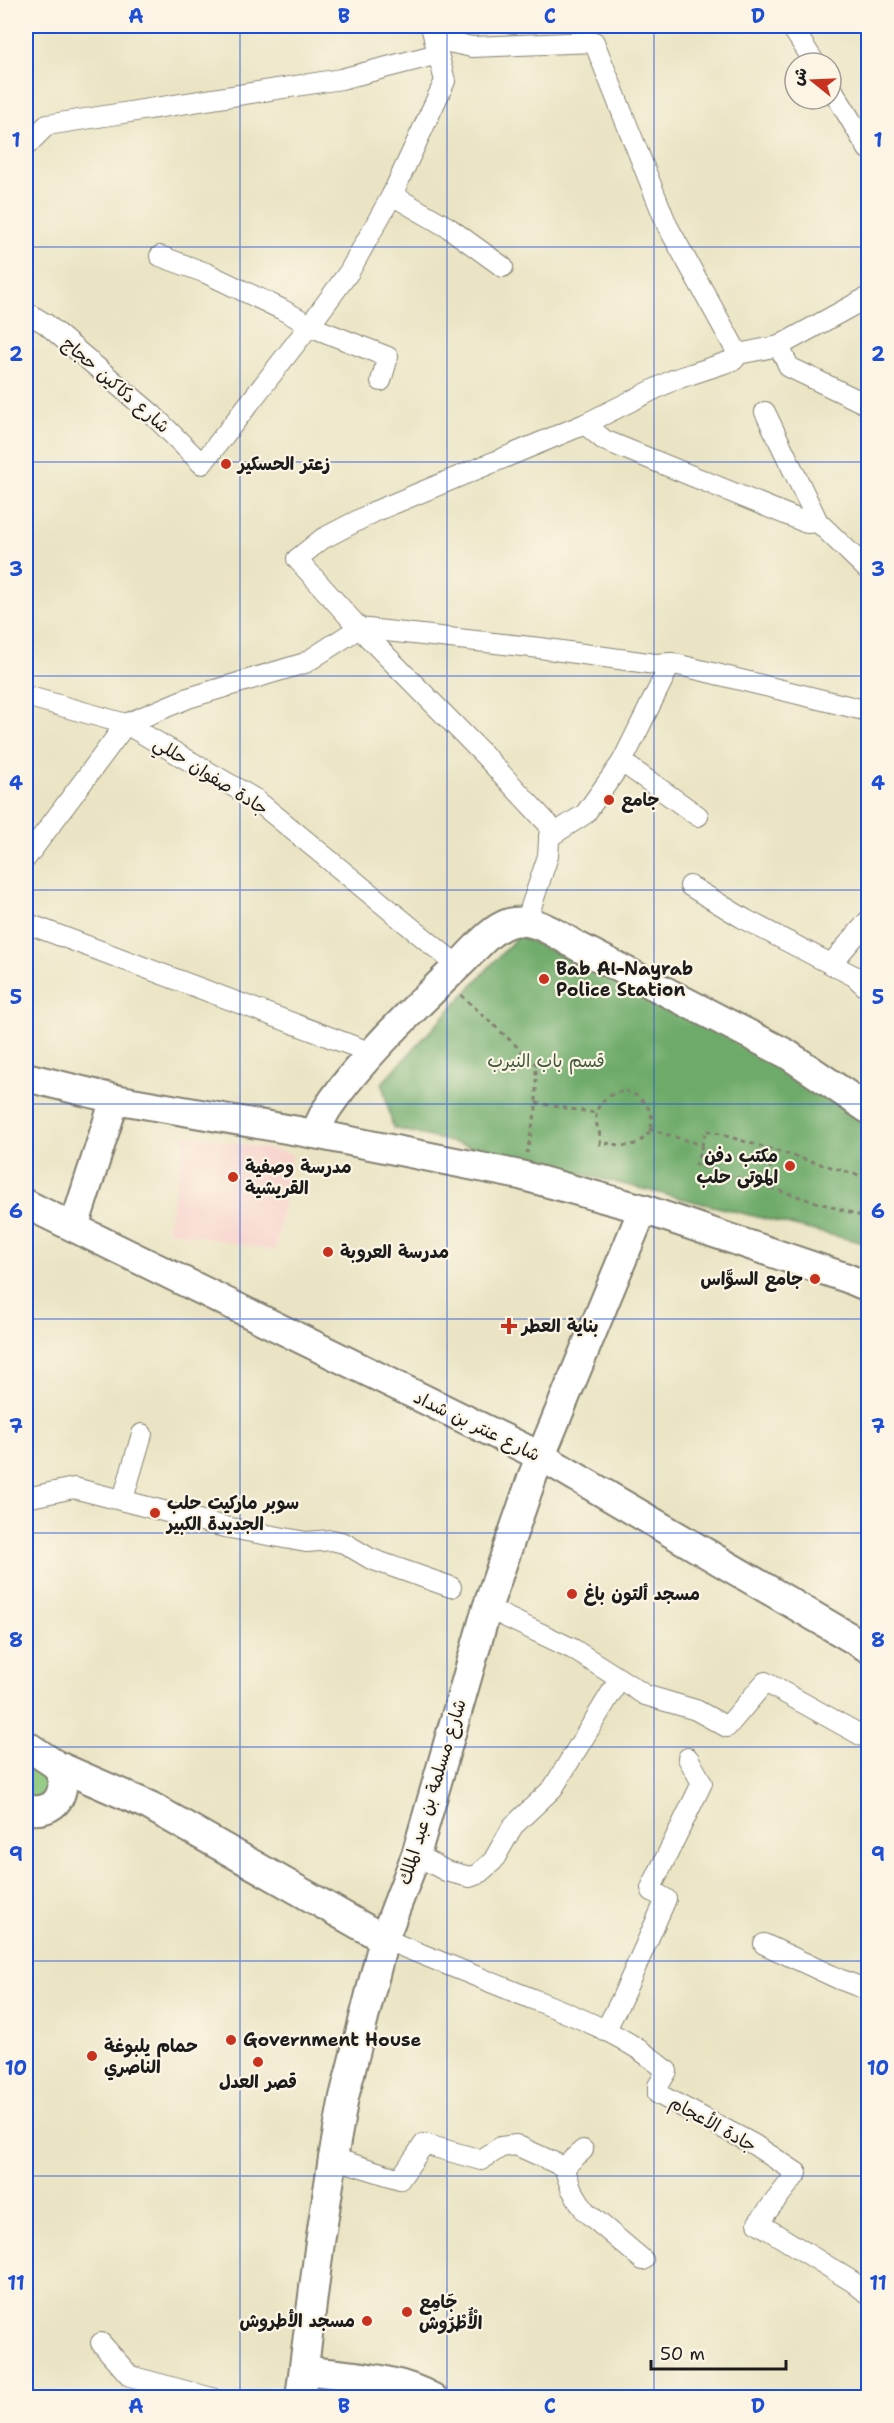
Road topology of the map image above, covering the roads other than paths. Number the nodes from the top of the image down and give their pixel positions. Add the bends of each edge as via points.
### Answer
1 (791, 26) edge
2 (434, 40) edge
3 (807, 51) edge
4 (843, 107) edge
5 (26, 146) edge
6 (868, 149) edge
7 (392, 195) junction
8 (160, 256) dead end
9 (503, 267) dead end
10 (868, 297) edge
11 (26, 312) edge
12 (310, 325) junction
13 (779, 346) junction
14 (738, 354) junction
15 (381, 381) dead end
16 (868, 405) edge
17 (765, 412) dead end
18 (585, 424) junction
19 (818, 522) junction
20 (868, 570) edge
21 (359, 628) junction
22 (671, 663) junction
23 (26, 696) edge
24 (868, 711) edge
25 (126, 724) junction
26 (622, 762) junction
27 (698, 816) dead end
28 (549, 837) junction
29 (26, 858) edge
30 (690, 886) dead end
31 (868, 921) edge
32 (526, 922) junction
33 (26, 923) edge
34 (831, 964) junction
35 (451, 973) junction
36 (868, 989) edge
37 (372, 1053) junction
38 (26, 1077) edge
39 (115, 1099) junction
40 (868, 1109) edge
41 (315, 1134) junction
42 (26, 1204) edge
43 (643, 1209) junction
44 (74, 1227) junction
45 (861, 1278) edge
46 (142, 1434) dead end
47 (542, 1457) junction
48 (26, 1498) edge
49 (123, 1499) junction
50 (451, 1587) dead end
51 (487, 1608) junction
52 (868, 1648) edge
53 (619, 1680) junction
54 (868, 1739) edge
55 (26, 1745) edge
56 (688, 1758) dead end
57 (56, 1765) junction
58 (26, 1809) edge
59 (416, 1855) junction
60 (384, 1939) junction
61 (764, 1944) dead end
62 (868, 1990) edge
63 (605, 2031) junction
64 (583, 2150) dead end
65 (333, 2158) junction
66 (564, 2167) junction
67 (643, 2260) dead end
68 (868, 2294) edge
69 (101, 2343) dead end
70 (302, 2384) edge
71 (212, 2397) edge
72 (433, 2397) edge

1 - 3 street
2 - 5 street via 341,79 47,125
2 - 7 street via 445,81
2 - 14 street via 472,47 594,42 667,225
4 - 6 street
7 - 9 street via 449,228
7 - 12 street via 349,272
8 - 12 street via 206,273
10 - 13 street
11 - 12 street, شارع دكاكين حجاج via 46,324 153,415 202,464
12 - 15 street via 387,357
13 - 14 street
13 - 16 street via 789,367
14 - 18 street via 734,360 673,381
17 - 19 street
18 - 19 street via 604,440 807,523
18 - 21 street via 359,519 322,539 297,559
19 - 20 street
21 - 22 street
21 - 25 street via 305,663 188,698
21 - 28 street via 550,826
22 - 24 street
22 - 26 street
23 - 25 street, جادة صفوان حللي
25 - 29 street
25 - 35 street, جادة صفوان حللي via 255,799
26 - 27 street
26 - 28 street via 585,814
28 - 32 street via 548,856
30 - 34 street
31 - 34 street
32 - 35 street via 509,924 492,934
32 - 40 street via 548,929 787,1054
33 - 37 street
34 - 36 street
35 - 37 street
37 - 41 street via 328,1107
38 - 39 street
39 - 41 street
39 - 44 street
41 - 43 street via 520,1175
42 - 44 street, شارع عنتر بن شداد
43 - 45 street
43 - 47 street, شارع مسلمة بن عبد الملك
44 - 47 street, شارع عنتر بن شداد
46 - 49 street
47 - 51 street, شارع مسلمة بن عبد الملك
47 - 52 street, شارع عنتر بن شداد
48 - 49 street via 74,1488
49 - 50 street via 225,1527 306,1542 344,1543 371,1558
51 - 53 street via 573,1649
51 - 59 street, شارع مسلمة بن عبد الملك
53 - 54 street via 645,1695 696,1710 727,1727 765,1682
53 - 59 street via 553,1788 513,1826 492,1861 478,1874 470,1877 446,1871
55 - 57 street
56 - 63 street via 702,1783 651,1887 666,1899
57 - 58 street via 63,1784 56,1802 39,1811
57 - 60 street via 150,1806
59 - 60 street, شارع مسلمة بن عبد الملك
60 - 63 street, جادة الأعجام
60 - 65 street, شارع مسلمة بن عبد الملك via 344,2097
61 - 62 street
63 - 68 street, جادة الأعجام via 666,2071 658,2094 753,2144 797,2173 758,2223
64 - 66 street
65 - 66 street via 400,2179 424,2144 481,2160 501,2147 516,2145
65 - 70 street, شارع مسلمة بن عبد الملك
66 - 67 street via 585,2211
69 - 71 street via 130,2376
70 - 72 street via 393,2382

